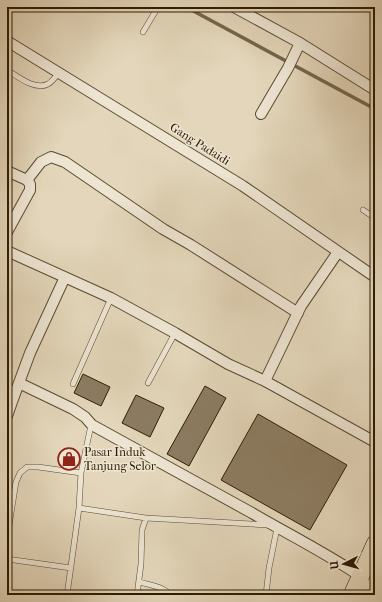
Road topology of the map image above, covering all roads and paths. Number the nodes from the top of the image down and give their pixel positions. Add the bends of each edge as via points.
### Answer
1 (158, 7) edge
2 (234, 7) edge
3 (143, 32) dead end
4 (7, 41) edge
5 (300, 42) junction
6 (7, 70) edge
7 (59, 73) junction
8 (375, 90) edge
9 (261, 114) dead end
10 (7, 171) edge
11 (27, 180) junction
12 (363, 210) dead end
13 (375, 218) edge
14 (7, 232) edge
15 (7, 252) edge
16 (338, 252) junction
17 (65, 277) junction
18 (375, 277) edge
19 (111, 298) junction
20 (298, 313) junction
21 (175, 333) junction
22 (265, 381) junction
23 (19, 383) junction
24 (148, 383) dead end
25 (73, 384) dead end
26 (10, 398) edge
27 (7, 416) edge
28 (92, 425) junction
29 (375, 442) edge
30 (81, 473) junction
31 (78, 508) junction
32 (146, 518) junction
33 (275, 526) junction
34 (7, 538) edge
35 (375, 544) edge
36 (7, 559) edge
37 (71, 568) junction
38 (360, 576) junction
39 (138, 582) junction
40 (375, 585) edge
41 (67, 595) edge
42 (137, 595) edge
43 (170, 595) edge
44 (266, 595) edge
45 (352, 595) edge
46 (370, 595) edge

1 - 3 lane
2 - 5 street
4 - 7 street, Gang Padaidi
5 - 8 street
5 - 9 street
6 - 7 lane via 38,86 48,84
7 - 16 street, Gang Padaidi via 243,186
10 - 11 street
11 - 14 street via 30,190
11 - 20 street via 41,162 51,157 65,162 163,229
12 - 13 lane
15 - 17 street
16 - 18 street, Gang Padaidi
16 - 20 street
17 - 19 street
17 - 23 street
19 - 21 street
19 - 25 lane
20 - 22 street
21 - 22 street via 228,364
21 - 24 lane
22 - 29 street
23 - 26 street
23 - 28 street via 73,409
26 - 27 street
28 - 30 lane
28 - 33 street
30 - 31 lane
30 - 34 lane via 27,467 20,473 16,482
31 - 32 lane
31 - 37 lane
32 - 33 lane
32 - 39 lane via 142,530
33 - 38 street
33 - 44 lane
35 - 38 highway
36 - 37 lane
37 - 41 lane
38 - 45 highway
39 - 42 lane
39 - 43 lane via 158,587
40 - 46 highway

